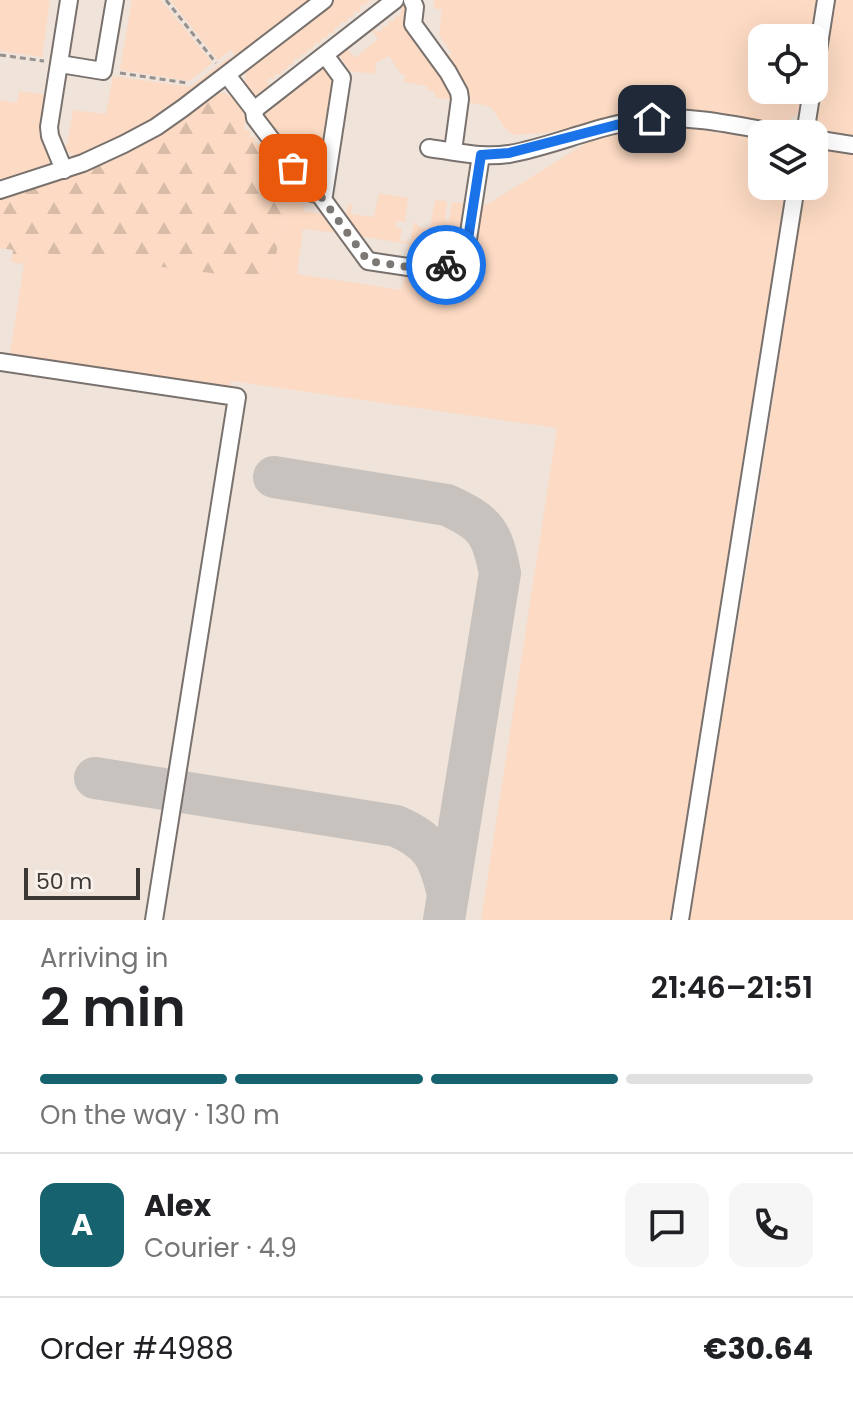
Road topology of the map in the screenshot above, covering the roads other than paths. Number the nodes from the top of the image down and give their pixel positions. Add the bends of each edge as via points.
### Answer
1 (69, 0) edge
2 (115, 0) edge
3 (324, 0) edge
4 (395, 0) edge
5 (412, 0) edge
6 (826, 0) edge
7 (822, 24) edge
8 (325, 55) junction
9 (60, 64) junction
10 (228, 68) junction
11 (254, 110) junction
12 (748, 128) edge
13 (828, 141) edge
14 (853, 145) edge
15 (429, 148) dead end
16 (453, 151) junction
17 (481, 155) junction
18 (64, 170) junction
19 (0, 190) edge
20 (319, 194) junction
21 (794, 200) edge
22 (0, 362) edge
23 (154, 920) edge
24 (680, 920) edge

1 - 9 lane
2 - 9 lane via 103,71
3 - 10 lane
4 - 8 lane
5 - 16 lane via 413,24 459,92
6 - 7 lane
8 - 11 lane
8 - 20 lane via 342,78 324,195
9 - 18 lane via 49,127
10 - 11 lane
10 - 18 lane via 156,127
11 - 20 lane via 312,193
12 - 17 lane via 652,119
13 - 14 lane
15 - 16 lane
16 - 17 lane
17 - 20 lane via 466,252 435,271 368,261
18 - 19 lane
21 - 24 lane
22 - 23 lane via 237,397

